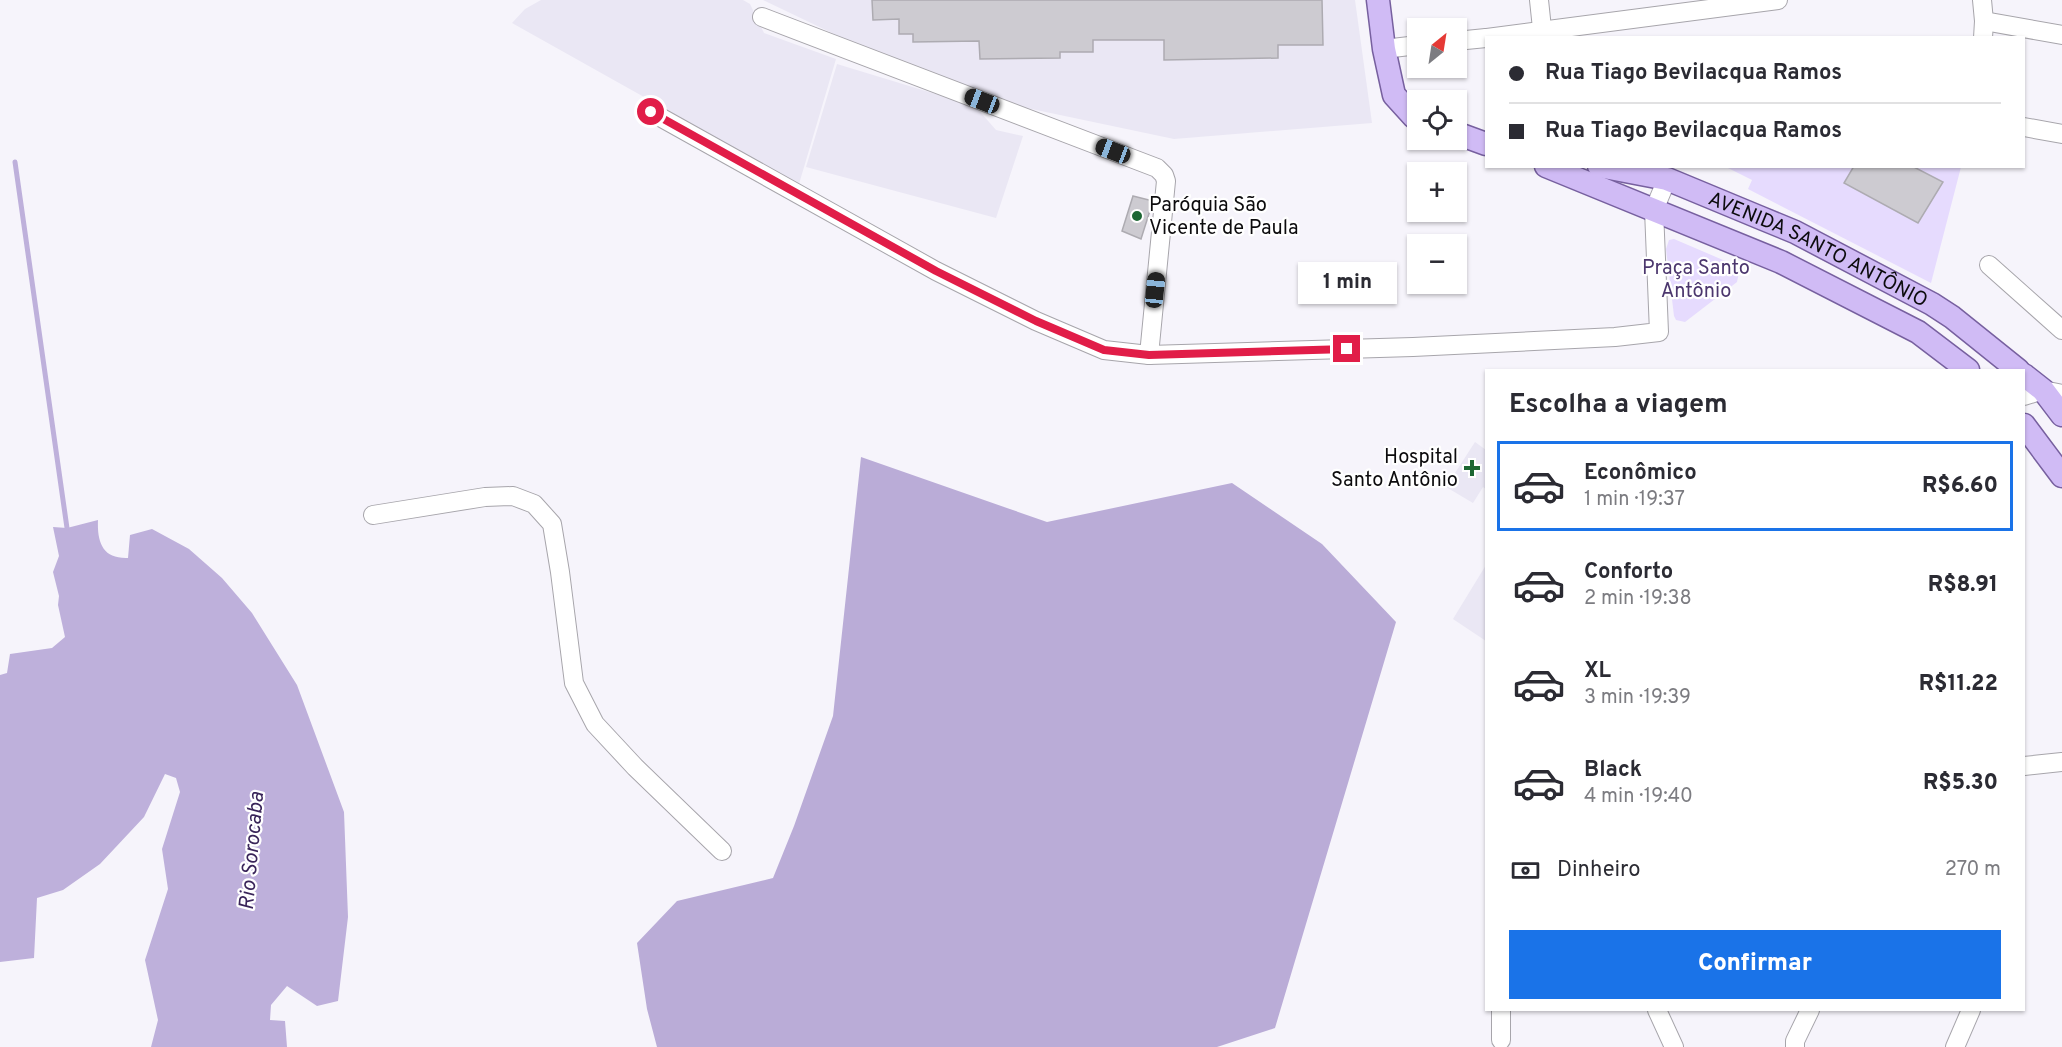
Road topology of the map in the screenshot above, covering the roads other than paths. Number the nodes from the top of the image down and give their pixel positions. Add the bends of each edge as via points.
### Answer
1 (1378, 0) edge
2 (1539, 0) edge
3 (1778, 0) edge
4 (1982, 0) edge
5 (762, 17) dead end
6 (1984, 29) edge
7 (1543, 34) edge
8 (2062, 35) edge
9 (1515, 36) edge
10 (1485, 38) edge
11 (1467, 40) edge
12 (1407, 46) edge
13 (1384, 49) junction
14 (1407, 109) edge
15 (651, 112) dead end
16 (2025, 127) edge
17 (2062, 134) edge
18 (1467, 137) edge
19 (1485, 144) edge
20 (1609, 168) edge
21 (1567, 171) edge
22 (1667, 179) junction
23 (1654, 210) junction
24 (1989, 266) dead end
25 (2062, 330) edge
26 (1149, 355) junction
27 (1967, 369) edge
28 (2017, 369) edge
29 (2025, 376) edge
30 (2043, 393) edge
31 (2062, 415) edge
32 (2025, 426) edge
33 (2062, 476) edge
34 (373, 515) dead end
35 (2062, 762) edge
36 (2025, 766) edge
37 (722, 851) dead end
38 (1501, 1011) edge
39 (1657, 1011) edge
40 (1809, 1011) edge
41 (1971, 1011) edge
42 (1501, 1040) dead end
43 (1674, 1047) edge
44 (1794, 1047) edge
45 (1955, 1047) edge

1 - 13 main road
2 - 7 street
3 - 7 street
4 - 6 street
5 - 26 street via 1157,168 1166,181
6 - 8 street
7 - 9 street
10 - 11 street
12 - 13 street
13 - 14 main road via 1394,95
15 - 26 street via 936,271 1036,321 1104,350
16 - 17 street
18 - 19 main road
20 - 22 main road, AVENIDA SANTO ANTÔNIO
21 - 23 main road, AVENIDA SANTO ANTÔNIO
22 - 23 street
22 - 28 main road, AVENIDA SANTO ANTÔNIO via 1795,232 1932,304
23 - 26 street via 1659,332 1413,347
23 - 27 main road, AVENIDA SANTO ANTÔNIO via 1781,262 1918,332
24 - 25 street
29 - 30 main road
30 - 31 main road
32 - 33 main road
34 - 37 street via 485,497 513,496 534,504 552,524 574,683 595,724
35 - 36 street
38 - 42 street
39 - 43 street
40 - 44 street
41 - 45 street

